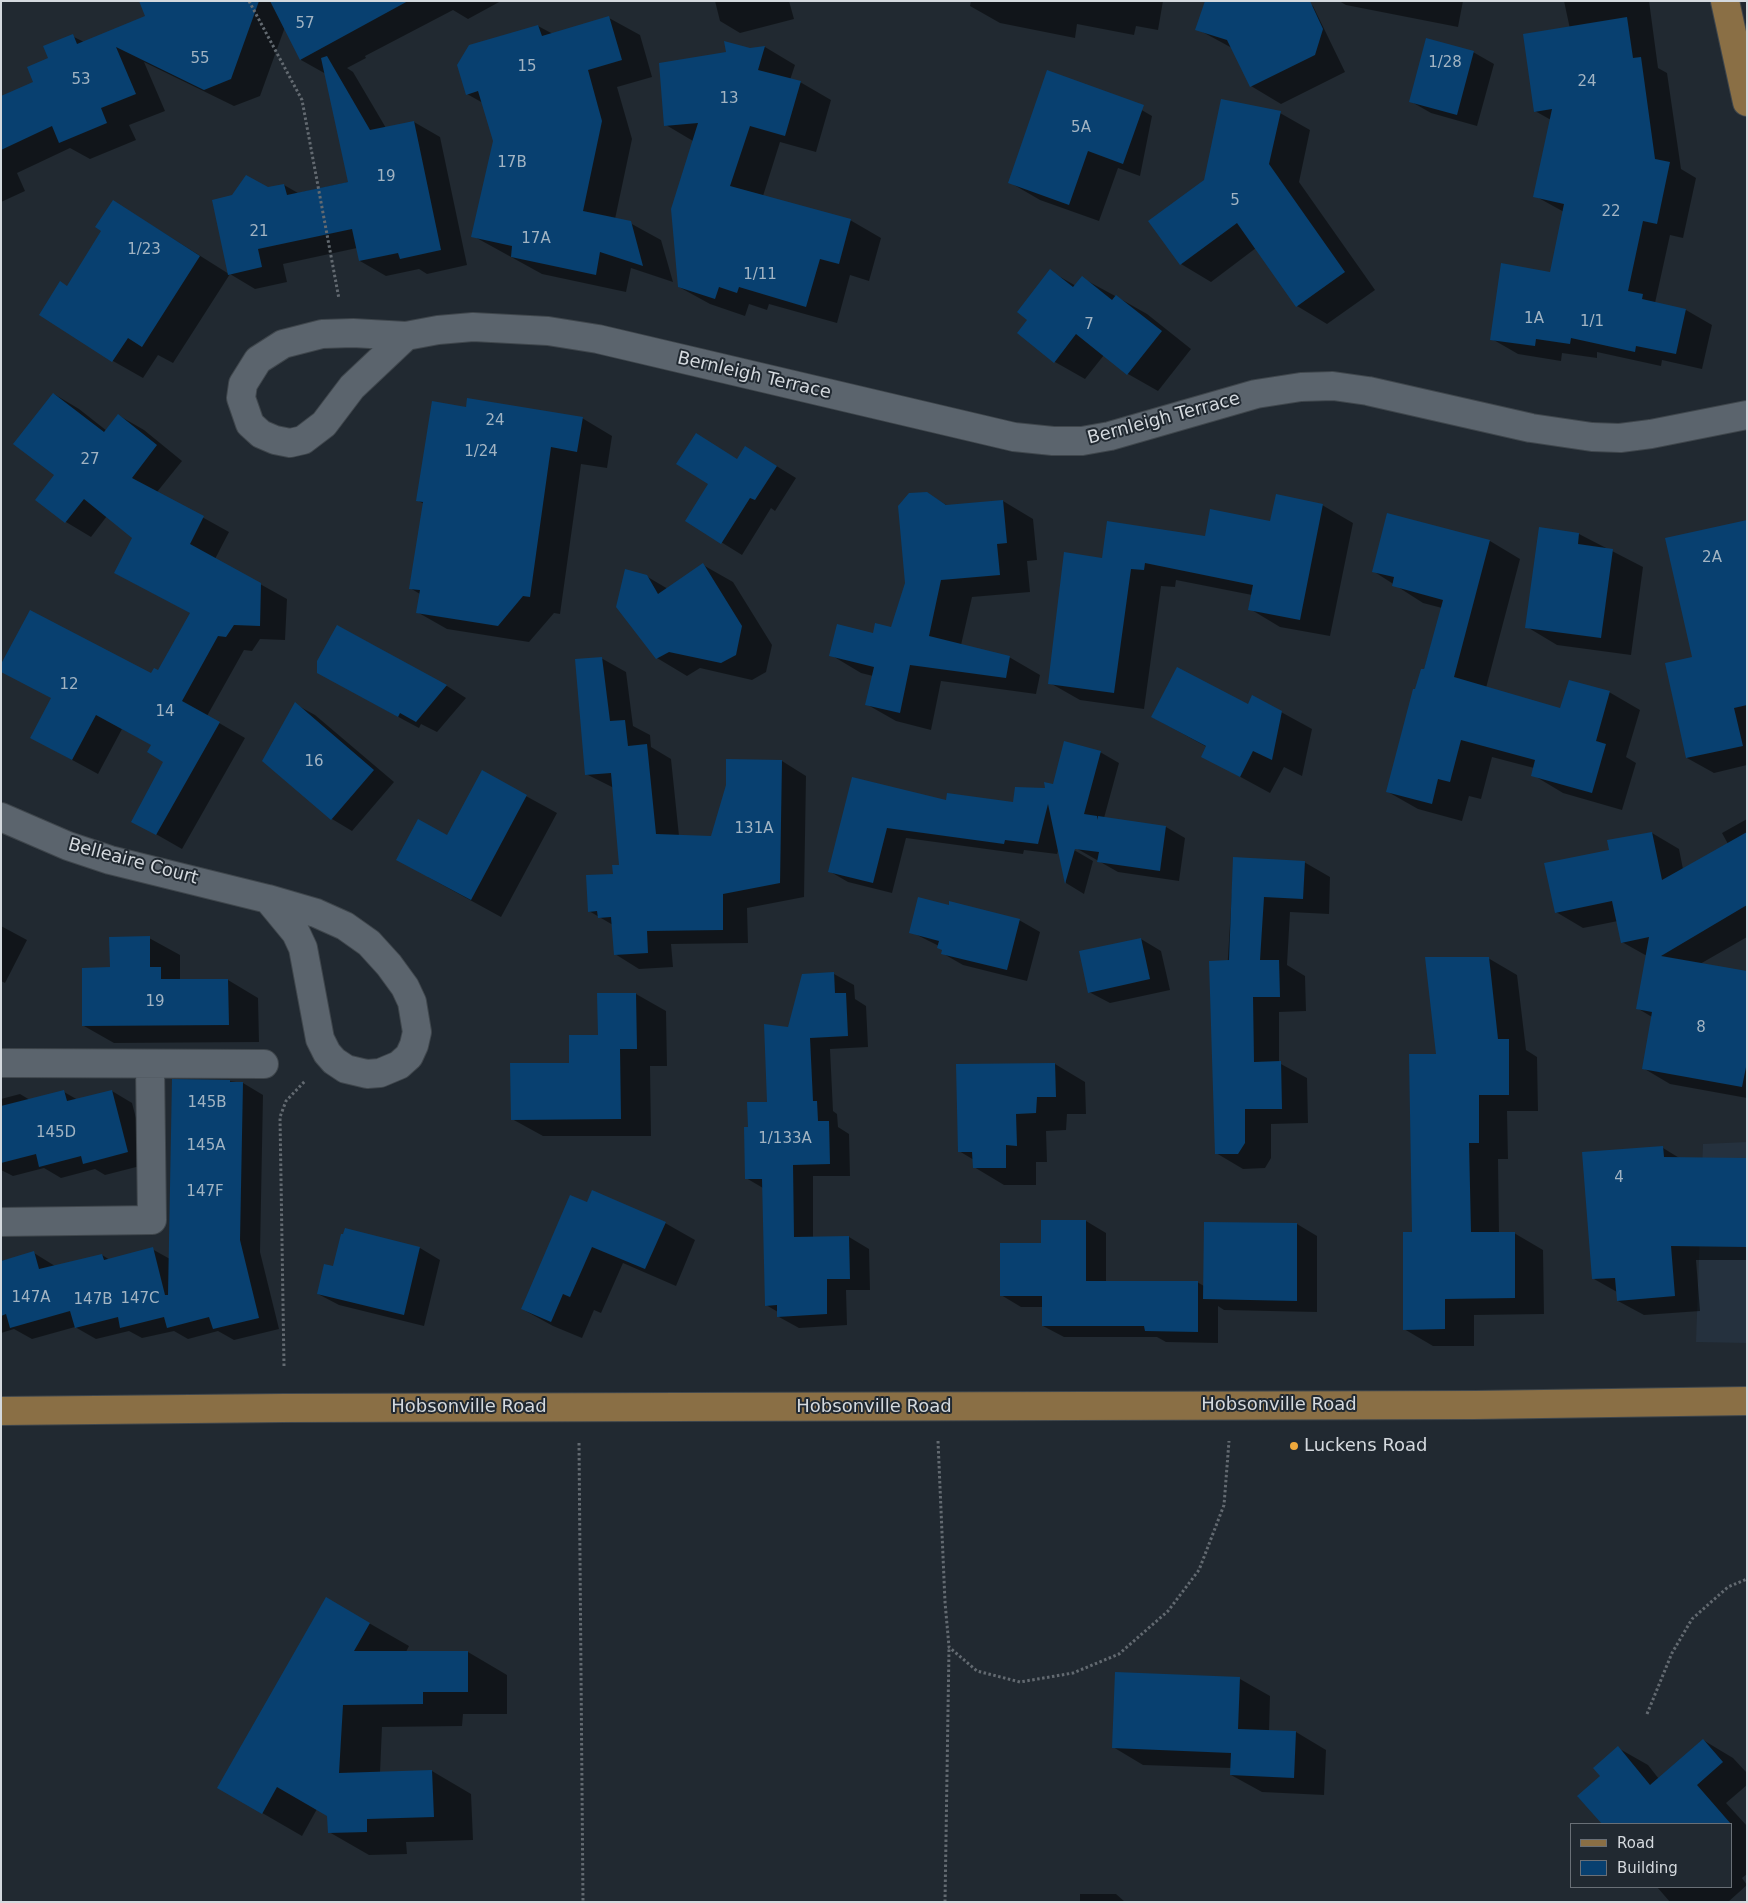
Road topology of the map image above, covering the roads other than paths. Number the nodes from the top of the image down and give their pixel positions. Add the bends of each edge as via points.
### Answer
1 (1726, 1) edge
2 (1747, 102) edge
3 (406, 336) junction
4 (1747, 415) edge
5 (1, 817) edge
6 (268, 899) junction
7 (1, 1063) edge
8 (264, 1064) dead end
9 (150, 1065) junction
10 (1, 1222) edge
11 (1747, 1401) edge
12 (1, 1411) edge

1 - 2 main road
3 - 3 street, Bernleigh Terrace via 352,387 324,424 303,440 290,443 276,440 261,434 250,424 241,398 243,384 250,371 269,352 298,339 322,334
3 - 4 street, Bernleigh Terrace via 473,327 582,336 1014,436 1053,442 1110,436 1256,394 1301,387 1333,386 1368,391 1531,428 1592,437 1651,434
5 - 6 street, Belleaire Court via 110,860
6 - 6 street, Belleaire Court via 316,913 345,926 369,943 389,965 406,987 416,1017 414,1045 409,1056 399,1065 380,1073 367,1074 346,1069 327,1053 320,1040 303,948 296,933
7 - 9 street
8 - 9 street
9 - 10 street via 152,1220
11 - 12 main road, Hobsonville Road

